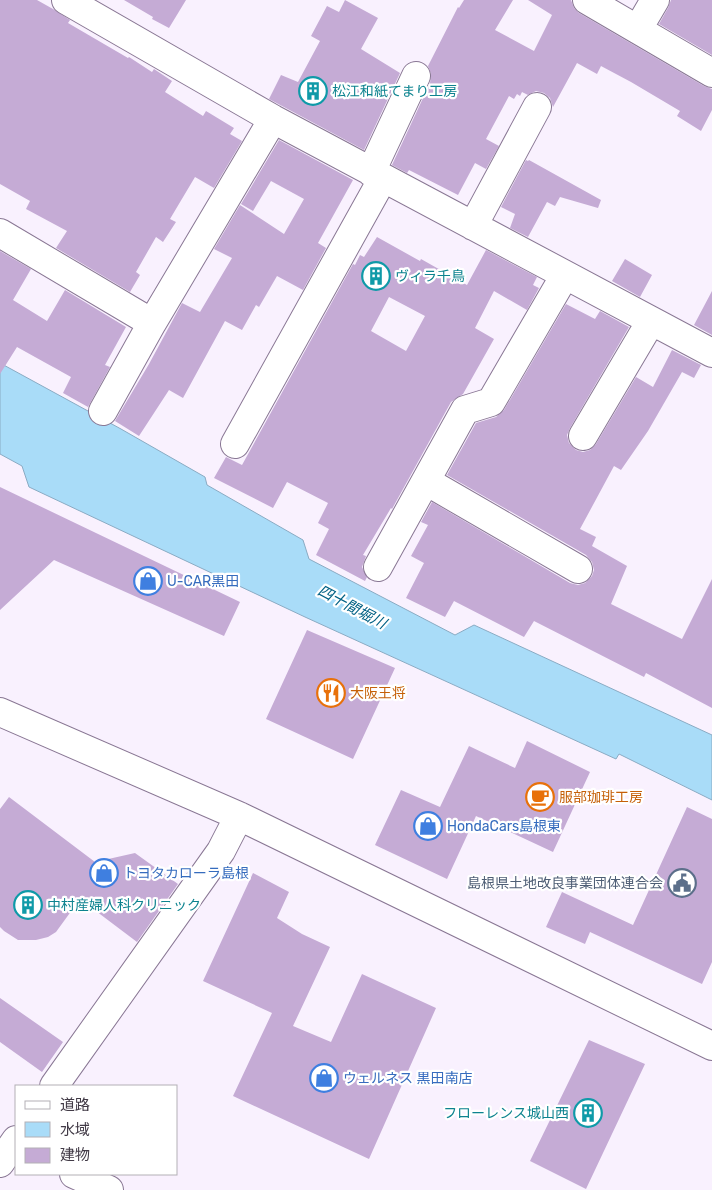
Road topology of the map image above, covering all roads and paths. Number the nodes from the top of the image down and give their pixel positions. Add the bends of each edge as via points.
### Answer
1 (66, 0) edge
2 (587, 0) edge
3 (655, 0) edge
4 (638, 29) junction
5 (712, 73) edge
6 (416, 76) dead end
7 (537, 108) dead end
8 (273, 119) junction
9 (377, 175) junction
10 (473, 226) junction
11 (0, 233) edge
12 (565, 275) junction
13 (651, 321) junction
14 (152, 323) junction
15 (712, 353) edge
16 (103, 411) dead end
17 (583, 436) dead end
18 (235, 444) dead end
19 (426, 482) junction
20 (378, 567) dead end
21 (578, 569) dead end
22 (0, 712) edge
23 (239, 816) junction
24 (712, 1046) edge
25 (55, 1085) edge
26 (76, 1175) edge
27 (109, 1190) edge

1 - 8 street
2 - 4 street
3 - 4 street
4 - 5 street
6 - 9 street
7 - 10 street
8 - 9 street
8 - 14 street
9 - 10 street
9 - 18 street
10 - 12 street
11 - 14 street
12 - 13 street
12 - 19 street via 491,402 465,410
13 - 15 street
13 - 17 street
14 - 16 street
19 - 20 street
19 - 21 street
22 - 23 street
23 - 24 street
23 - 25 street via 221,851
26 - 27 street

